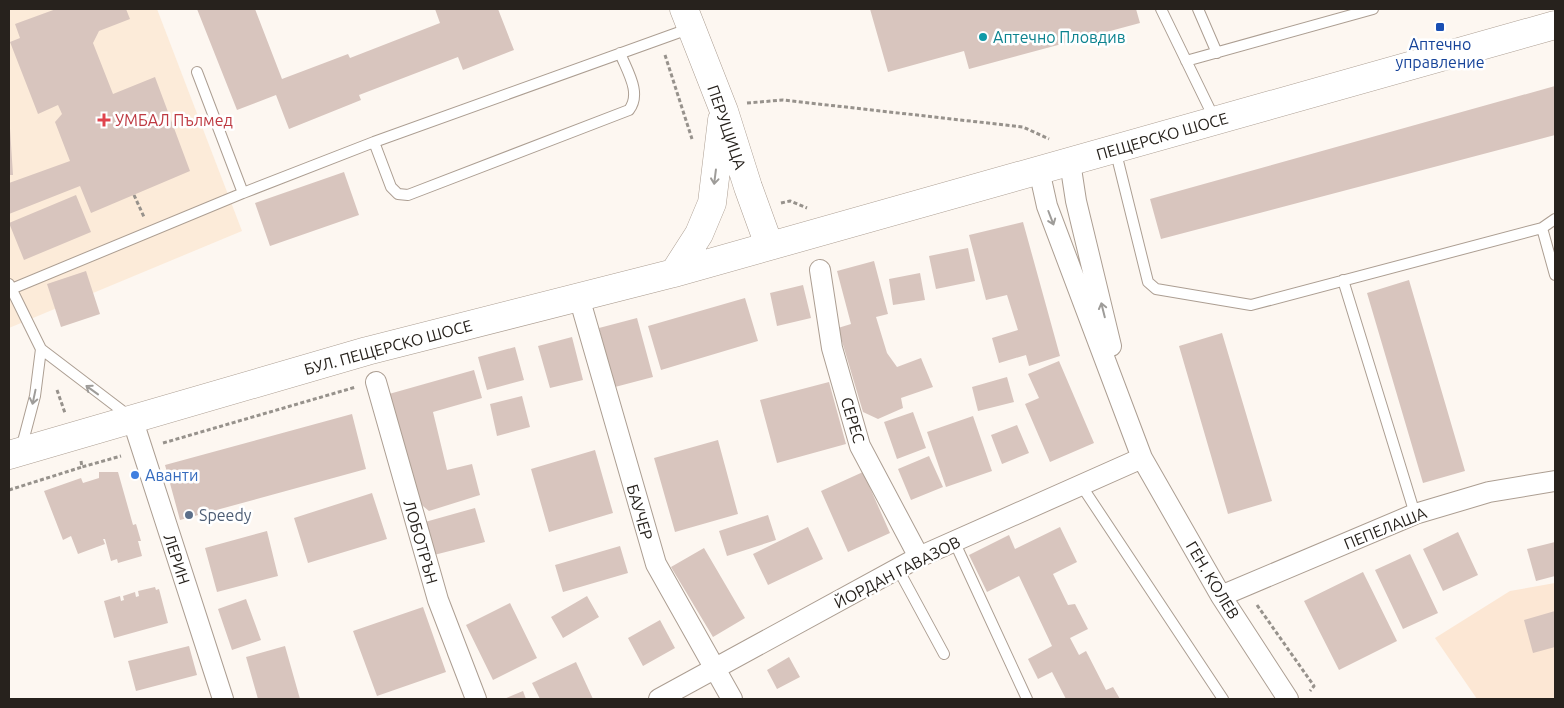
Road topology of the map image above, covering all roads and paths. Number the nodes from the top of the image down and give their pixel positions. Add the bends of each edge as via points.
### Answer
1 (1161, 9) edge
2 (1198, 9) edge
3 (1372, 9) edge
4 (687, 18) edge
5 (1550, 20) edge
6 (660, 39) junction
7 (620, 53) junction
8 (1216, 53) junction
9 (1186, 60) junction
10 (197, 72) dead end
11 (724, 111) junction
12 (1215, 122) junction
13 (374, 142) junction
14 (694, 146) dead end
15 (1115, 149) junction
16 (1070, 162) junction
17 (1040, 170) junction
18 (243, 192) junction
19 (134, 195) dead end
20 (1555, 219) edge
21 (1542, 228) junction
22 (150, 231) junction
23 (769, 246) junction
24 (820, 270) dead end
25 (674, 273) junction
26 (1555, 275) edge
27 (1343, 280) junction
28 (10, 287) edge
29 (583, 311) dead end
30 (41, 349) junction
31 (376, 382) joint
32 (132, 418) junction
33 (1130, 425) junction
34 (142, 449) junction
35 (14, 454) edge
36 (1142, 458) junction
37 (82, 467) dead end
38 (1555, 481) edge
39 (1081, 485) junction
40 (9, 490) edge
41 (1415, 514) junction
42 (954, 541) junction
43 (919, 557) junction
44 (898, 569) junction
45 (1244, 586) junction
46 (1221, 596) junction
47 (944, 654) dead end
48 (714, 668) junction
49 (1296, 697) edge
50 (223, 699) edge
51 (476, 699) edge
52 (658, 699) edge
53 (732, 699) edge
54 (1027, 699) edge
55 (1222, 699) edge

1 - 9 lane
2 - 8 lane
3 - 8 lane
4 - 6 lane
4 - 11 main road, ПЕРУЩИЦА
5 - 12 main road, ПЕЩЕРСКО ШОСЕ
6 - 7 lane
6 - 14 path
7 - 13 lane
7 - 13 lane via 635,92 635,102 629,110 408,195 398,194 391,188
8 - 9 lane
9 - 12 lane
10 - 18 lane
11 - 16 path via 749,103 783,100 1023,127 1053,141
11 - 23 main road, ПЕРУЩИЦА
11 -> 25 main road via 712,204 699,234
12 - 15 main road, ПЕЩЕРСКО ШОСЕ
13 - 18 lane
15 - 16 main road, ПЕЩЕРСКО ШОСЕ
15 - 27 lane via 1148,282 1156,289 1251,305
16 - 17 main road, ПЕЩЕРСКО ШОСЕ
33 -> 16 street via 1076,201
17 - 23 main road, ПЕЩЕРСКО ШОСЕ
17 -> 33 street via 1047,206
18 - 22 lane
19 - 22 path
20 - 21 lane
21 - 26 lane
21 - 27 lane
22 - 28 lane
23 - 25 main road, БУЛ. ПЕЩЕРСКО ШОСЕ
24 - 43 street, СЕРЕС via 832,348 860,446
25 - 32 main road, БУЛ. ПЕЩЕРСКО ШОСЕ via 367,351
27 - 41 lane
28 - 30 lane
29 - 48 street, БАУЧЕР via 656,564
32 -> 30 lane
30 -> 35 lane via 35,396
31 - 34 path
31 - 51 street, ЛОБОТРЪН via 438,600
32 - 34 street, ЛЕРИН
32 - 35 main road, БУЛ. ПЕЩЕРСКО ШОСЕ
33 - 36 street, ГЕН. КОЛЕВ
34 - 50 street, ЛЕРИН
36 - 39 street, ЙОРДАН ГАВАЗОВ
36 - 46 street, ГЕН. КОЛЕВ
37 - 40 path
38 - 41 street, ПЕПЕЛАША via 1489,492
39 - 42 street, ЙОРДАН ГАВАЗОВ
39 - 55 lane
41 - 45 street, ПЕПЕЛАША
42 - 43 street, ЙОРДАН ГАВАЗОВ
42 - 54 lane
43 - 44 street, ЙОРДАН ГАВАЗОВ
44 - 47 lane
44 - 48 street, ЙОРДАН ГАВАЗОВ
45 - 46 street, ПЕПЕЛАША
45 - 49 path via 1314,686
46 - 49 street, ГЕН. КОЛЕВ
48 - 52 street, ЙОРДАН ГАВАЗОВ
48 - 53 street, БАУЧЕР

